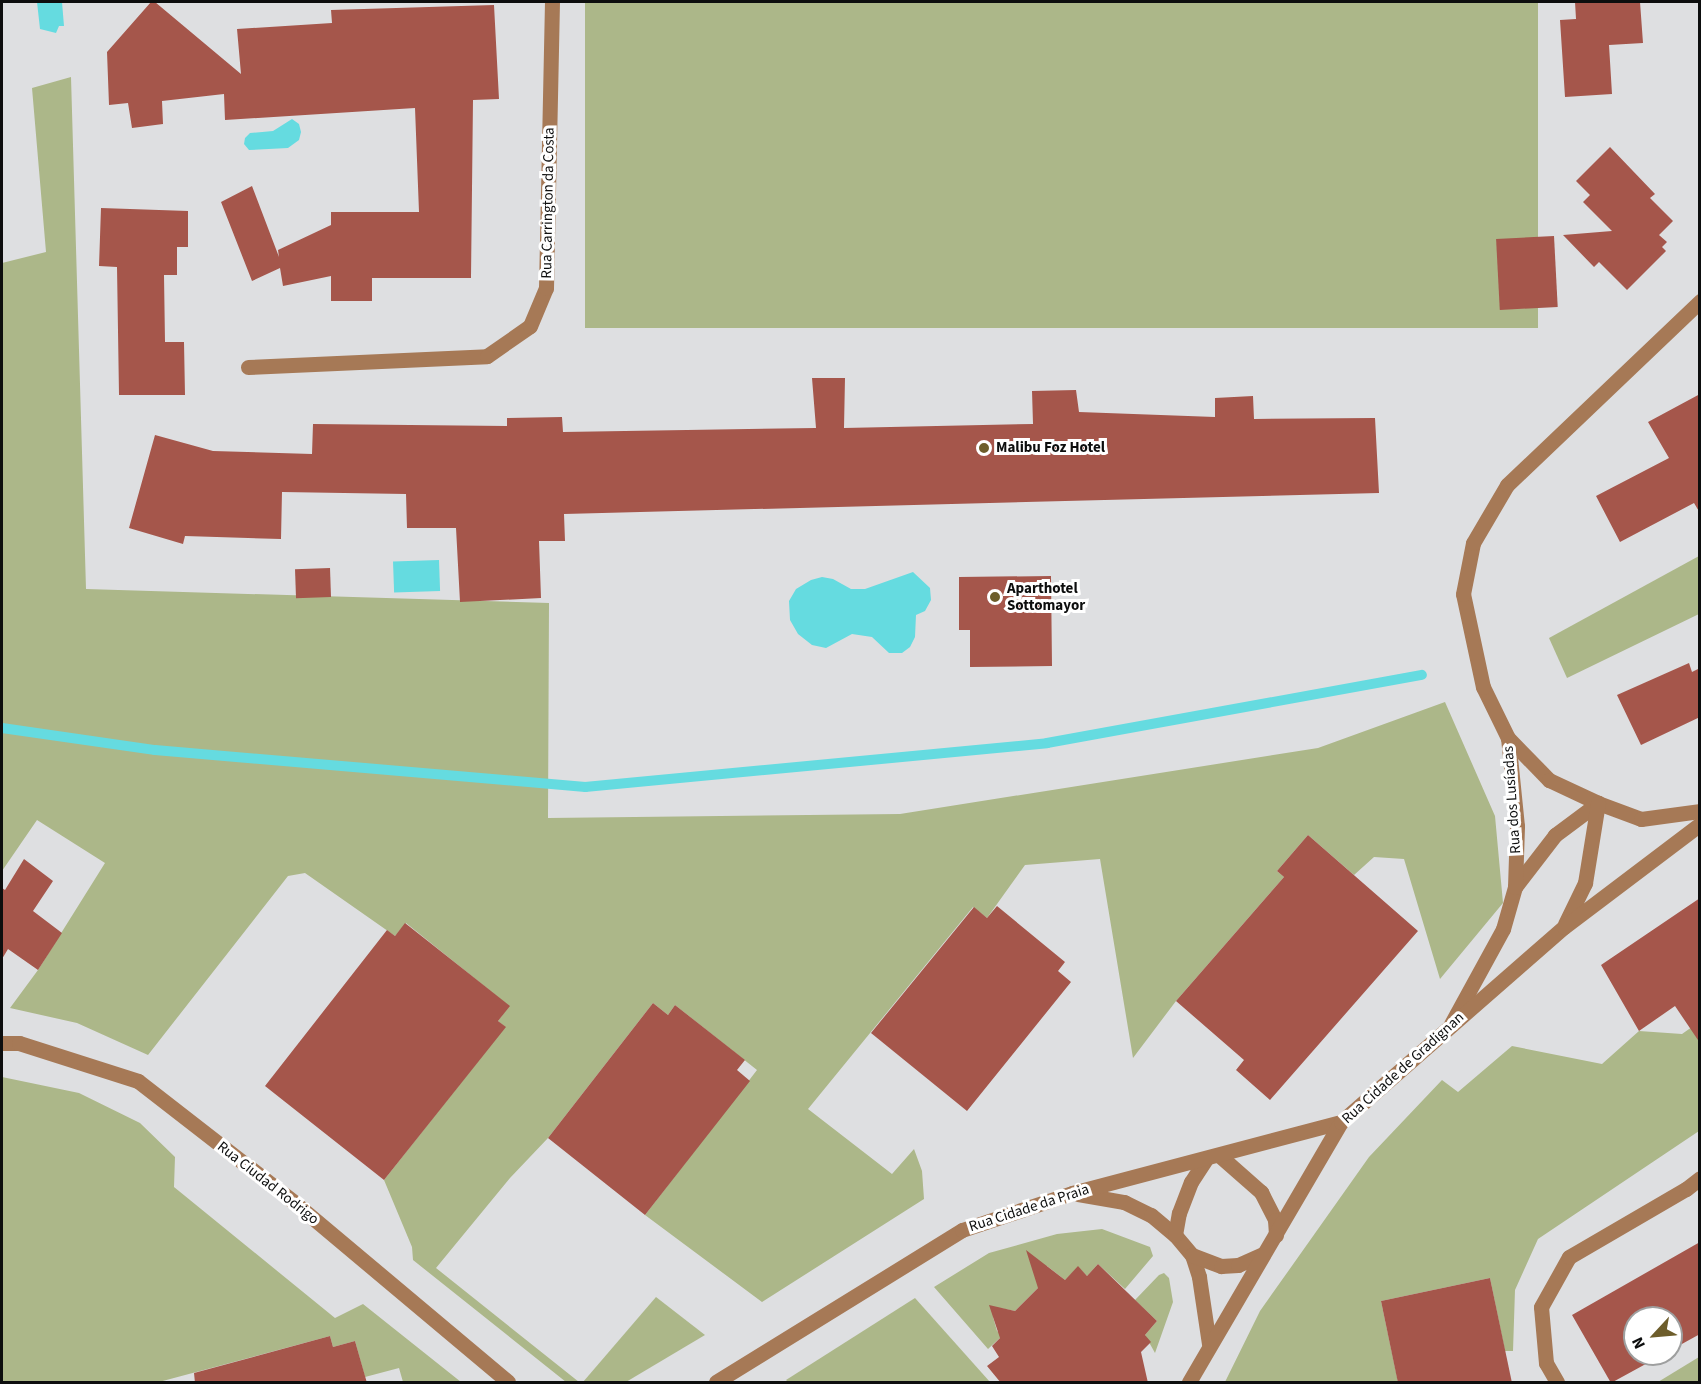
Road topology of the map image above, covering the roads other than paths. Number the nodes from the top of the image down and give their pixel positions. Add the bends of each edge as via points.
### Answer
1 (552, 2) edge
2 (1700, 301) edge
3 (248, 367) dead end
4 (1508, 738) junction
5 (1598, 803) junction
6 (1700, 811) edge
7 (1700, 824) edge
8 (1515, 887) junction
9 (1564, 927) junction
10 (1451, 1024) junction
11 (2, 1043) edge
12 (1341, 1122) junction
13 (1213, 1157) junction
14 (1700, 1178) edge
15 (1072, 1193) junction
16 (1175, 1235) junction
17 (1276, 1235) junction
18 (1263, 1254) junction
19 (1192, 1255) junction
20 (1209, 1344) junction
21 (506, 1382) edge
22 (716, 1383) edge
23 (1188, 1383) edge
24 (1557, 1383) edge

1 - 3 street, Rua Carrington da Costa via 546,288 530,326 487,356
2 - 4 street, Rua dos Lusíadas via 1507,485 1473,543 1463,594 1484,687
4 - 5 street via 1548,780
4 - 8 street, Rua dos Lusíadas via 1517,826
5 - 6 street via 1641,819
5 - 8 street via 1555,835
5 - 9 street via 1585,883
7 - 9 street, Rua Cidade de Gradignan
8 - 10 street, Rua dos Lusíadas via 1503,929
9 - 10 street, Rua Cidade de Gradignan
10 - 12 street, Rua Cidade de Gradignan
11 - 21 street, Rua Ciudad Rodrigo via 19,1043 138,1081 296,1203
12 - 13 street, Rua Cidade da Praia
12 - 17 street, Rua Cidade de Gradignan
13 - 15 street, Rua Cidade da Praia
13 - 16 street via 1191,1182
13 - 17 street via 1261,1192 1275,1220
14 - 24 street via 1569,1257 1541,1307 1546,1364
15 - 16 street via 1124,1202 1151,1215
15 - 22 street, Rua Cidade da Praia via 962,1230
16 - 19 street
17 - 18 street, Rua Cidade de Gradignan
18 - 19 street via 1238,1265 1221,1266
18 - 20 street, Rua Cidade de Gradignan
19 - 20 street
20 - 23 street, Rua Cidade de Gradignan

